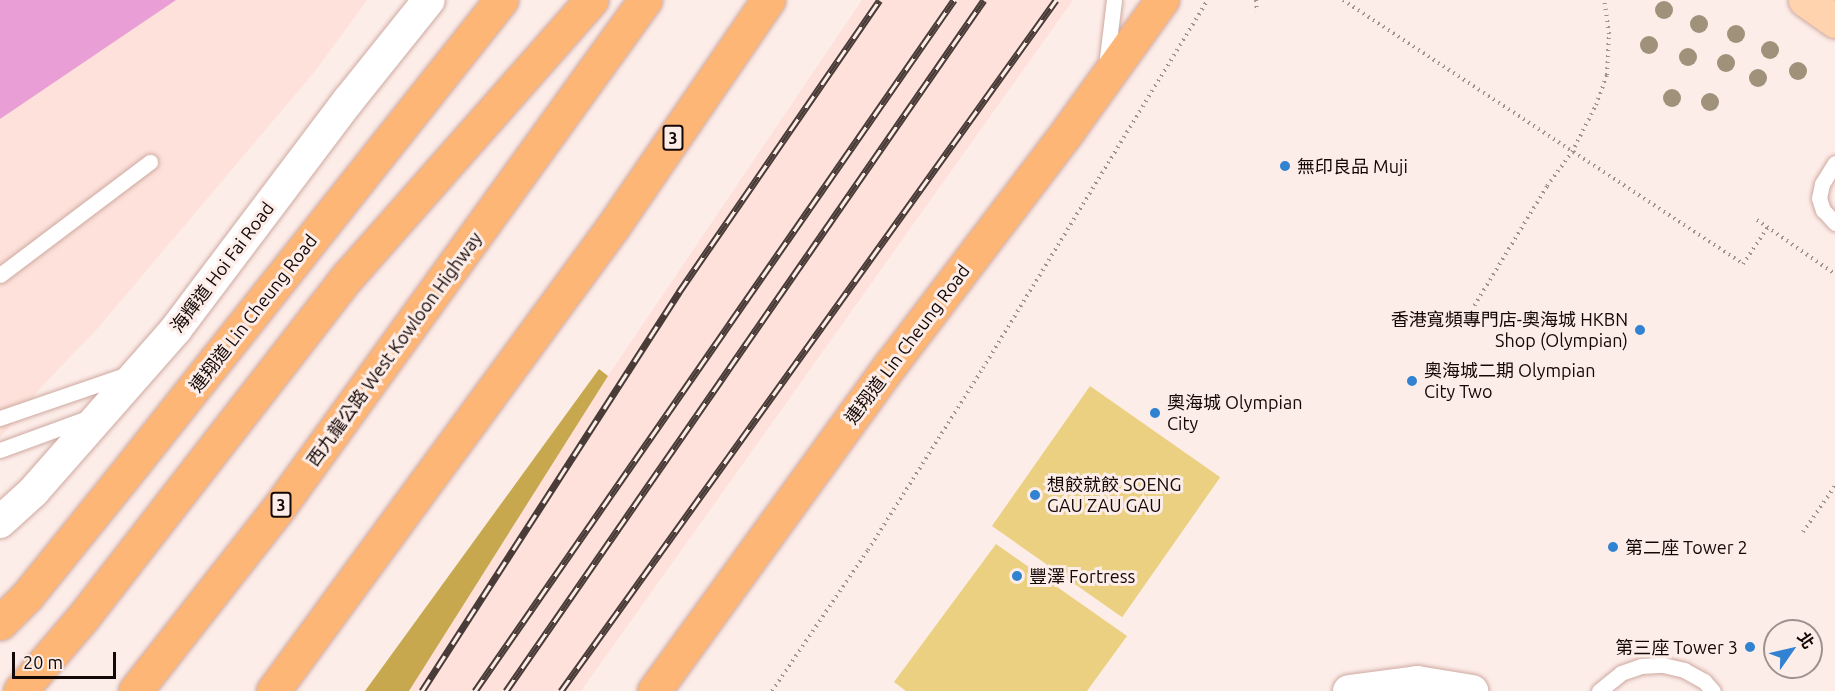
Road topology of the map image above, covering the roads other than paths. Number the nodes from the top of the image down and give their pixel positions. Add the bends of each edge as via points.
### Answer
1 (429, 0) edge
2 (501, 0) edge
3 (591, 0) edge
4 (645, 0) edge
5 (768, 0) edge
6 (1114, 0) edge
7 (1162, 0) edge
8 (1804, 0) edge
9 (1835, 21) edge
10 (1104, 78) junction
11 (150, 162) dead end
12 (1834, 170) edge
13 (1835, 223) edge
14 (0, 275) edge
15 (140, 370) junction
16 (104, 411) junction
17 (0, 417) edge
18 (0, 450) edge
19 (0, 522) edge
20 (0, 623) edge
21 (20, 691) edge
22 (135, 691) edge
23 (273, 691) edge
24 (654, 691) edge
25 (1349, 691) edge
26 (1472, 691) edge
27 (1599, 691) edge
28 (1713, 691) edge

1 - 15 street, 海輝道 Hoi Fai Road via 176,329
2 - 20 highway, 連翔道 Lin Cheung Road via 123,477 27,596
3 - 21 highway via 348,276 84,616
4 - 22 highway, 西九龍公路 West Kowloon Highway / 3 via 277,510
5 - 23 highway, 3 via 614,225
6 - 10 lane
7 - 10 highway, 連翔道 Lin Cheung Road
8 - 9 main road
10 - 24 highway, 連翔道 Lin Cheung Road
11 - 14 lane
12 - 13 lane via 1822,184 1819,198 1823,210
15 - 16 street, 海輝道 Hoi Fai Road
15 - 17 lane
16 - 18 lane
16 - 19 street, 海輝道 Hoi Fai Road via 33,492
25 - 26 street via 1417,682
27 - 28 lane via 1621,673 1641,666 1663,665 1684,670

